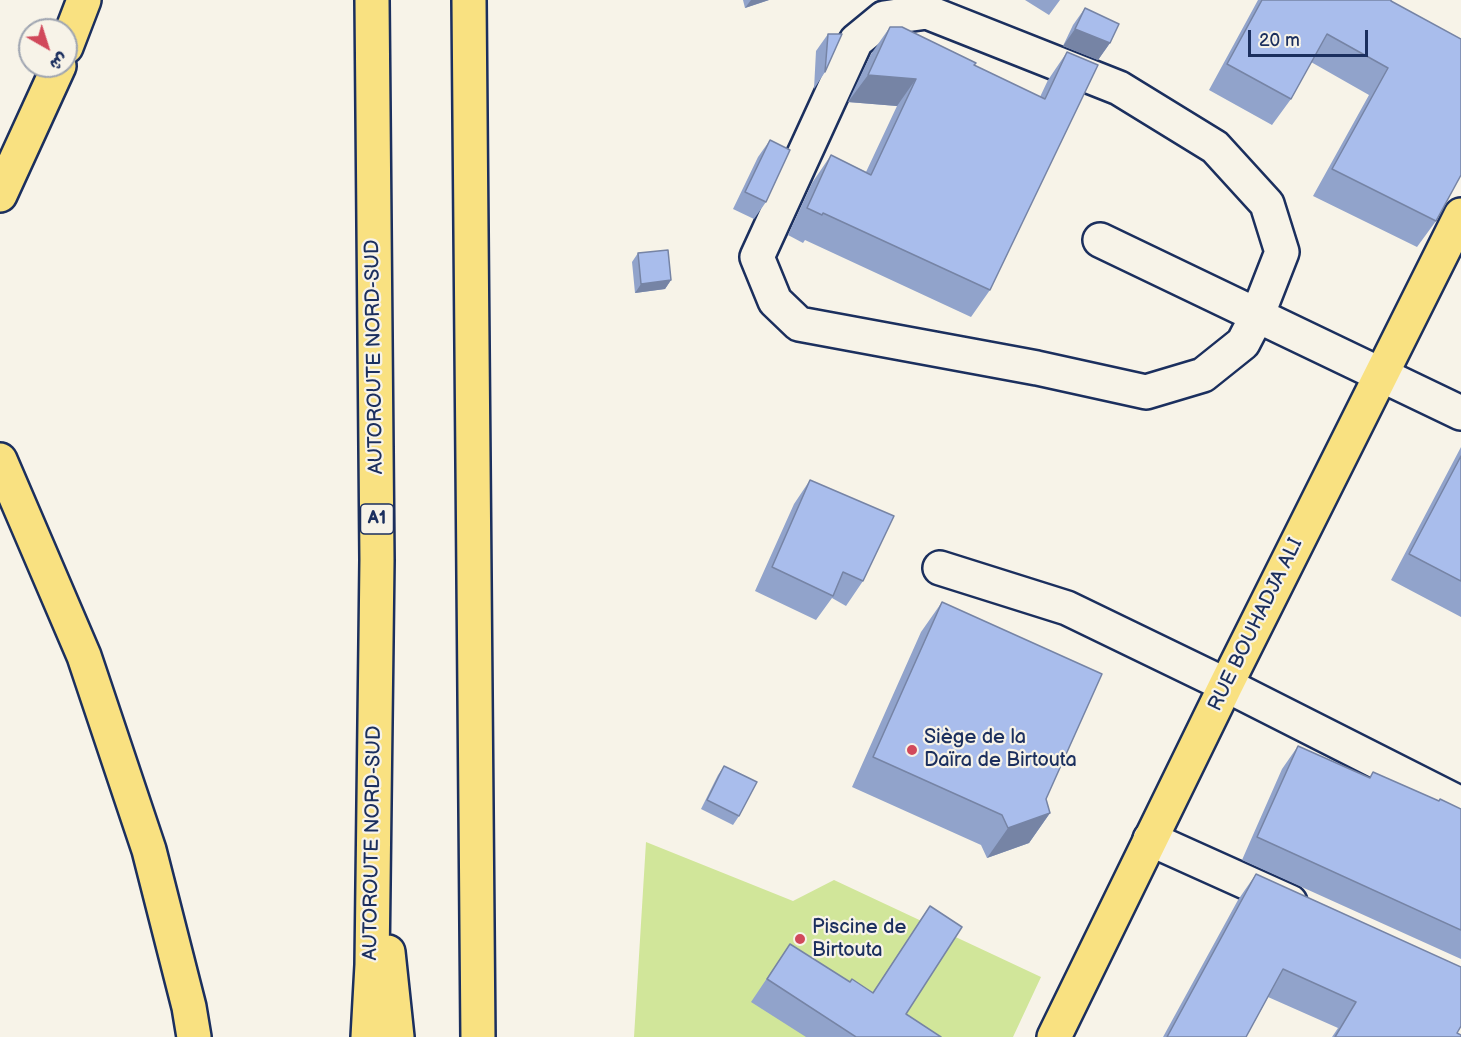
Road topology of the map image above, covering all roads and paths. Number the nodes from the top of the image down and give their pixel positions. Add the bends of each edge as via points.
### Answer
1 (84, 0) edge
2 (372, 0) edge
3 (470, 0) edge
4 (77, 18) edge
5 (54, 78) edge
6 (0, 195) edge
7 (1461, 215) edge
8 (1100, 240) dead end
9 (1257, 316) junction
10 (1380, 375) junction
11 (1461, 413) edge
12 (0, 460) edge
13 (940, 568) dead end
14 (1226, 685) junction
15 (1461, 804) edge
16 (374, 817) junction
17 (1150, 839) junction
18 (1322, 917) edge
19 (194, 1037) edge
20 (368, 1037) edge
21 (397, 1037) edge
22 (478, 1037) edge
23 (1054, 1037) edge

1 - 4 main road
2 - 16 main road, AUTOROUTE NORD-SUD / A1 via 377,548
3 - 22 main road
5 - 6 main road
7 - 10 main road, RUE BOUHADJA ALI
8 - 9 street
9 - 9 street via 1282,252 1267,204 1215,147 1119,88 927,12 884,18 856,41 757,257 775,301 799,324 1146,392 1203,375 1243,343
9 - 10 street
10 - 11 street
10 - 14 main road, RUE BOUHADJA ALI
12 - 19 main road via 88,668 149,850
13 - 14 street via 1067,608
14 - 15 street
14 - 17 main road, RUE BOUHADJA ALI
16 - 20 main road, AUTOROUTE NORD-SUD / A1
16 - 21 main road
17 - 18 street
17 - 23 main road, RUE BOUHADJA ALI

